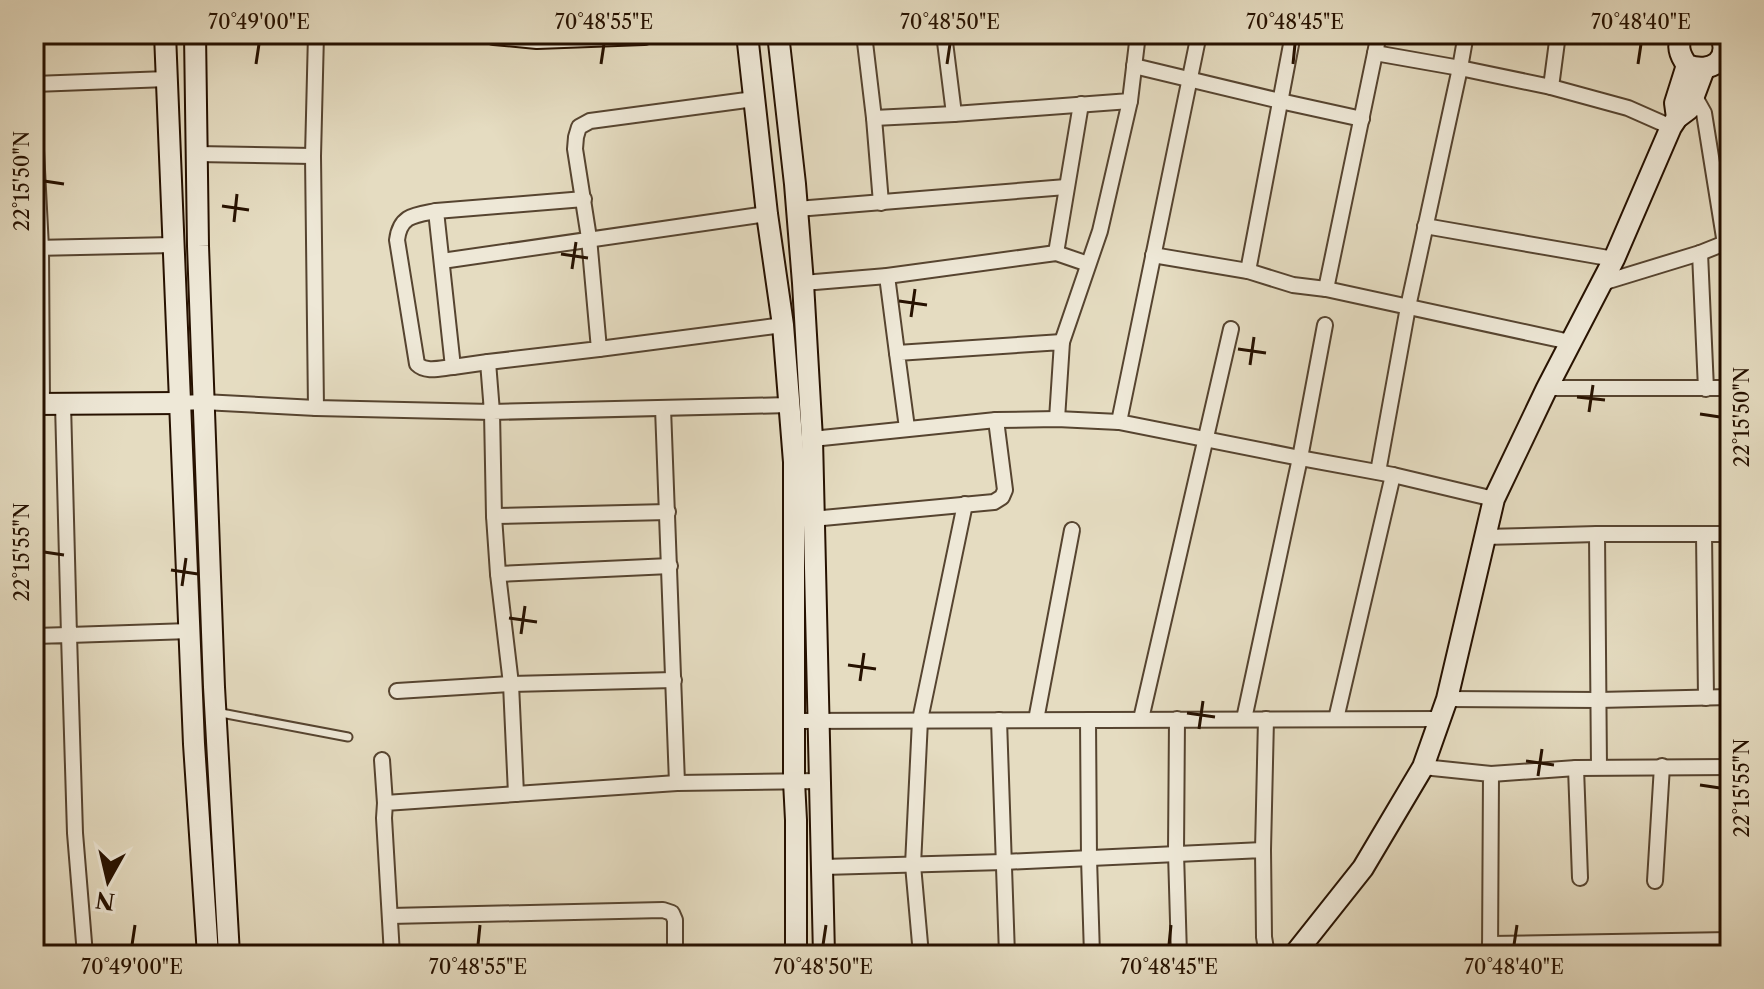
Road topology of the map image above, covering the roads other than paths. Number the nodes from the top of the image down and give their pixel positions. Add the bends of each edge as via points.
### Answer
1 (165, 34) edge
2 (195, 34) edge
3 (316, 34) edge
4 (494, 34) edge
5 (644, 34) edge
6 (747, 34) edge
7 (778, 34) edge
8 (864, 34) edge
9 (944, 34) edge
10 (955, 34) edge
11 (1138, 34) edge
12 (1199, 34) edge
13 (1293, 34) edge
14 (1379, 34) edge
15 (1466, 34) edge
16 (1558, 34) edge
17 (1682, 34) edge
18 (1721, 34) edge
19 (1730, 34) edge
20 (537, 36) edge
21 (1375, 53) junction
22 (1711, 62) edge
23 (1134, 66) junction
24 (1460, 68) junction
25 (167, 79) junction
26 (1191, 80) junction
27 (34, 84) edge
28 (1551, 87) junction
29 (1694, 95) junction
30 (754, 99) junction
31 (1130, 101) junction
32 (1280, 101) junction
33 (1081, 104) junction
34 (34, 111) edge
35 (954, 114) junction
36 (874, 118) junction
37 (1362, 119) junction
38 (1674, 122) junction
39 (196, 154) junction
40 (313, 156) junction
41 (1066, 187) junction
42 (584, 199) junction
43 (881, 203) junction
44 (797, 209) junction
45 (436, 211) junction
46 (767, 214) junction
47 (1425, 226) junction
48 (589, 238) junction
49 (1727, 242) edge
50 (173, 245) junction
51 (37, 248) edge
52 (1056, 253) junction
53 (1700, 253) junction
54 (1153, 255) junction
55 (1614, 259) junction
56 (442, 261) junction
57 (1088, 264) junction
58 (1248, 271) junction
59 (887, 276) junction
60 (803, 283) junction
61 (1602, 283) junction
62 (1326, 289) junction
63 (1408, 307) junction
64 (783, 325) junction
65 (1325, 325) dead end
66 (1231, 329) dead end
67 (1062, 342) junction
68 (1570, 342) junction
69 (599, 349) junction
70 (897, 353) junction
71 (488, 362) junction
72 (453, 367) junction
73 (1547, 388) junction
74 (1730, 388) edge
75 (1706, 389) junction
76 (203, 402) junction
77 (180, 403) junction
78 (63, 404) junction
79 (38, 405) edge
80 (789, 405) junction
81 (316, 408) junction
82 (663, 408) junction
83 (492, 412) junction
84 (1057, 419) junction
85 (996, 420) junction
86 (1119, 422) junction
87 (907, 428) junction
88 (812, 439) junction
89 (1205, 439) junction
90 (1300, 458) junction
91 (1385, 473) junction
92 (1494, 499) junction
93 (965, 504) junction
94 (668, 512) junction
95 (494, 516) junction
96 (812, 519) junction
97 (1072, 530) dead end
98 (1597, 534) junction
99 (1704, 534) junction
100 (1730, 534) edge
101 (1484, 537) junction
102 (670, 566) junction
103 (498, 574) junction
104 (190, 631) junction
105 (69, 635) junction
106 (34, 636) edge
107 (674, 680) junction
108 (511, 684) junction
109 (397, 691) dead end
110 (1730, 697) edge
111 (1706, 698) junction
112 (1447, 699) junction
113 (1598, 700) junction
114 (215, 712) junction
115 (1141, 719) junction
116 (1177, 719) junction
117 (1244, 719) junction
118 (1266, 719) junction
119 (1336, 719) junction
120 (1441, 719) junction
121 (819, 720) junction
122 (920, 720) junction
123 (999, 720) junction
124 (1036, 720) junction
125 (1088, 720) junction
126 (794, 721) junction
127 (348, 737) dead end
128 (382, 760) dead end
129 (1662, 766) junction
130 (1423, 767) junction
131 (1599, 767) junction
132 (1730, 767) edge
133 (1576, 768) junction
134 (1491, 774) junction
135 (794, 781) junction
136 (821, 781) junction
137 (677, 783) junction
138 (516, 794) junction
139 (385, 803) junction
140 (1263, 850) junction
141 (1176, 853) junction
142 (1089, 858) junction
143 (1004, 862) junction
144 (913, 865) junction
145 (823, 867) junction
146 (1580, 878) dead end
147 (1655, 881) dead end
148 (390, 916) junction
149 (1730, 940) edge
150 (1490, 950) edge
151 (85, 955) edge
152 (208, 955) edge
153 (229, 955) edge
154 (392, 955) edge
155 (675, 955) edge
156 (796, 955) edge
157 (824, 955) edge
158 (921, 955) edge
159 (1007, 955) edge
160 (1092, 955) edge
161 (1179, 955) edge
162 (1269, 955) edge
163 (1294, 955) edge

1 - 25 street
2 - 39 street
3 - 40 street
4 - 20 street
5 - 20 street
6 - 30 street
7 - 44 street
8 - 36 street
9 - 10 street
9 - 35 street
11 - 23 street
12 - 26 street
13 - 32 street
14 - 21 street
15 - 24 street
16 - 28 street
17 - 22 street via 1681,55
18 - 19 street
18 - 22 street via 1724,42
21 - 24 street
21 - 37 street
22 - 29 street
22 - 38 street via 1675,103
23 - 26 street
23 - 31 street
24 - 28 street
24 - 47 street
25 - 27 street
25 - 50 street
26 - 32 street
26 - 54 street
28 - 38 street
29 - 38 street via 1689,109
29 - 49 street via 1704,113
30 - 42 street via 590,121 579,127 575,149
30 - 46 street
31 - 33 street
31 - 57 street
32 - 37 street
32 - 58 street
33 - 35 street
33 - 41 street
34 - 51 street
35 - 36 street
36 - 43 street
37 - 62 street
38 - 55 street
39 - 40 street
39 - 76 street
40 - 81 street
41 - 43 street
41 - 52 street
42 - 45 street
42 - 48 street
43 - 44 street
44 - 60 street
45 - 56 street
45 - 72 street via 410,217 402,223 397,240 417,364 431,370
46 - 48 street
46 - 64 street
47 - 55 street
47 - 63 street
48 - 56 street
48 - 69 street
49 - 53 street
50 - 51 street
50 - 77 street
51 - 79 street
52 - 57 street
52 - 59 street
53 - 61 street
53 - 75 street
54 - 58 street
54 - 86 street
55 - 61 street
56 - 72 street
57 - 67 street
58 - 62 street
59 - 60 street
59 - 70 street
60 - 88 street
61 - 68 street
62 - 63 street
63 - 68 street
63 - 91 street
64 - 69 street
64 - 80 street
65 - 90 street
66 - 89 street
67 - 70 street
67 - 84 street
68 - 73 street
69 - 71 street
70 - 87 street
71 - 72 street
71 - 83 street
73 - 75 street
73 - 92 street
74 - 75 street
76 - 77 street
76 - 81 street
76 - 114 street
77 - 78 street
77 - 104 street
78 - 79 street
78 - 105 street
80 - 82 street
80 - 126 street via 794,462
81 - 83 street
82 - 83 street
82 - 94 street
83 - 95 street
84 - 85 street
84 - 86 street
85 - 87 street
85 - 93 street via 1005,490 994,502
86 - 89 street
87 - 88 street
88 - 96 street
89 - 90 street
89 - 115 street
90 - 91 street
90 - 117 street
91 - 92 street
91 - 119 street
92 - 101 street
93 - 96 street
93 - 122 street
94 - 95 street
94 - 102 street
95 - 103 street
96 - 121 street
97 - 124 street
98 - 99 street
98 - 101 street
98 - 113 street
99 - 100 street
99 - 111 street
101 - 112 street
102 - 103 street
102 - 107 street
103 - 108 street
104 - 105 street
104 - 152 street
105 - 106 street
105 - 151 street
107 - 108 street
107 - 137 street
108 - 109 street
108 - 138 street
110 - 111 street
111 - 113 street
112 - 113 street
112 - 120 street
113 - 131 street
114 - 127 lane
114 - 153 street
115 - 116 street
115 - 125 street
116 - 117 street
116 - 141 street
117 - 118 street
118 - 119 street
118 - 140 street
119 - 120 street
120 - 130 street
121 - 122 street
121 - 126 street
121 - 136 street
122 - 123 street
122 - 144 street
123 - 124 street
123 - 143 street
124 - 125 street
125 - 142 street
126 - 135 street
128 - 139 street
129 - 131 street
129 - 132 street
129 - 147 street
130 - 134 street
130 - 163 street via 1363,868
131 - 133 street
133 - 134 street
133 - 146 street
134 - 150 street
135 - 136 street
135 - 137 street
135 - 156 street
136 - 145 street
137 - 138 street
138 - 139 street
139 - 148 street
140 - 141 street
140 - 162 street
141 - 142 street
141 - 161 street
142 - 143 street
142 - 160 street
143 - 144 street
143 - 159 street
144 - 145 street
144 - 158 street
145 - 157 street
148 - 154 street
148 - 155 street via 663,910 675,920
149 - 150 street

